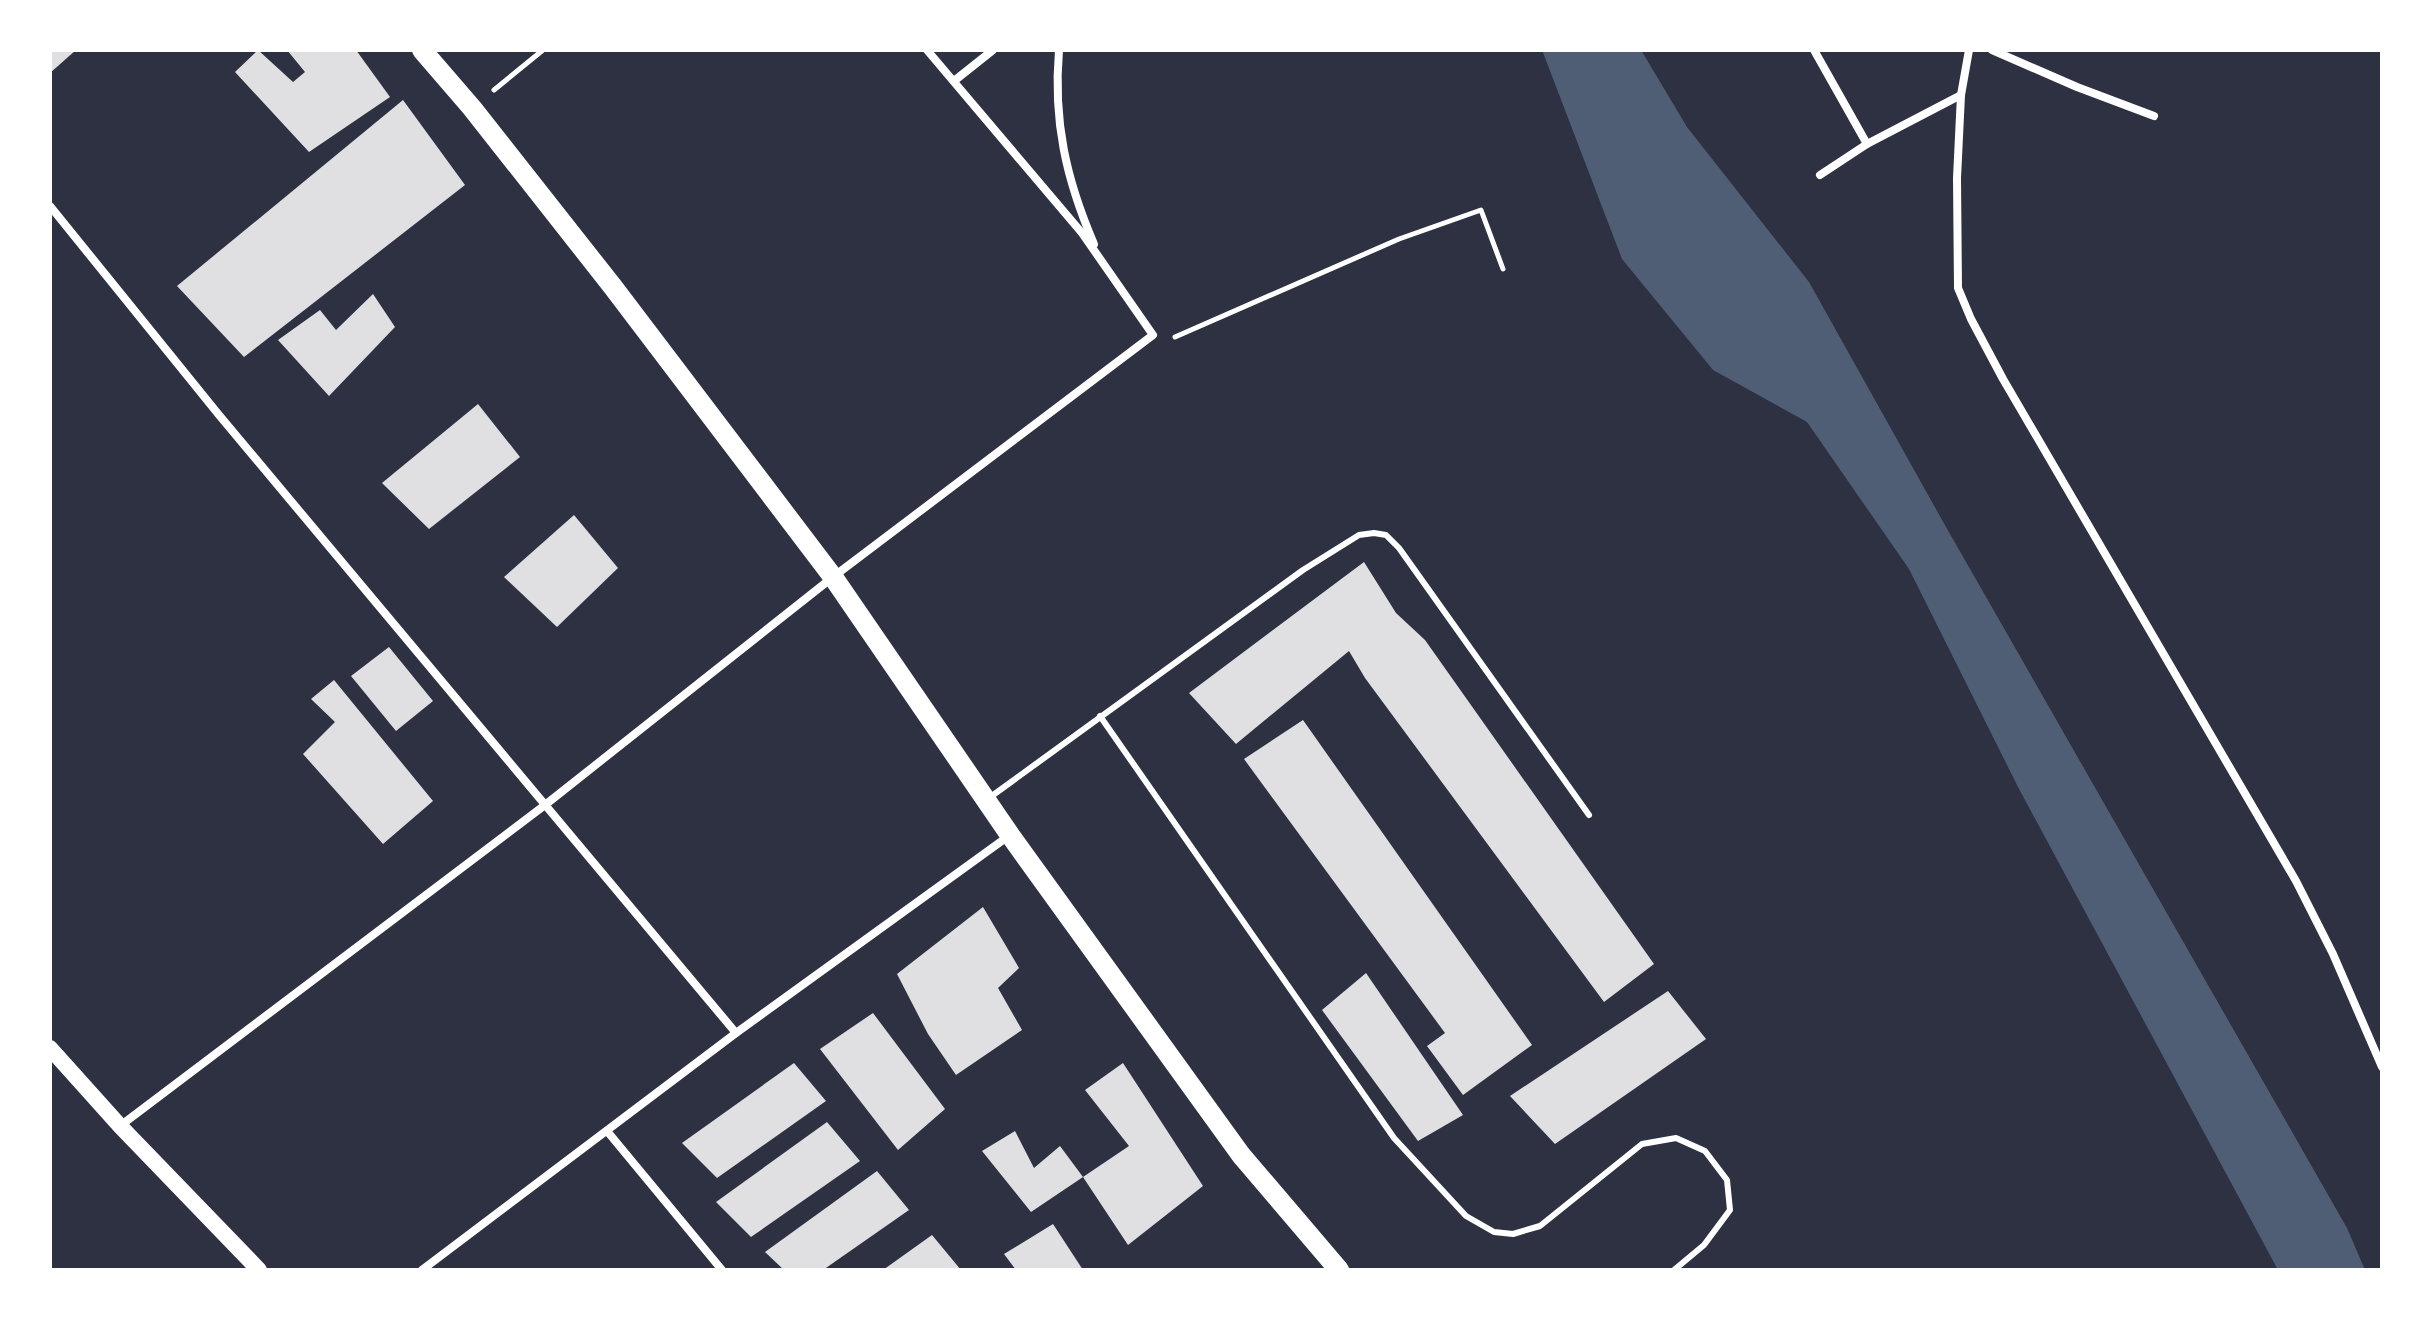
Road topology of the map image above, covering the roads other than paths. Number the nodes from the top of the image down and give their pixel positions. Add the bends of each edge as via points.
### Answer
1 (422, 50) edge
2 (927, 50) edge
3 (993, 50) edge
4 (1059, 50) edge
5 (1814, 50) edge
6 (1969, 50) edge
7 (1992, 50) edge
8 (954, 81) junction
9 (1961, 95) junction
10 (2154, 116) dead end
11 (1867, 144) junction
12 (1820, 175) dead end
13 (50, 206) edge
14 (1101, 259) junction
15 (833, 577) junction
16 (1100, 716) junction
17 (986, 800) junction
18 (545, 805) junction
19 (1589, 815) dead end
20 (1010, 835) junction
21 (736, 1033) junction
22 (50, 1048) edge
23 (2382, 1067) edge
24 (120, 1126) junction
25 (607, 1131) junction
26 (259, 1270) edge
27 (422, 1270) edge
28 (722, 1270) edge
29 (1339, 1270) edge
30 (1674, 1270) edge

1 - 15 main road via 613,287
2 - 8 street
3 - 8 street
4 - 14 street via 1058,126 1067,171
5 - 11 street
6 - 9 street
7 - 10 street
8 - 14 street
9 - 11 street
9 - 23 street via 1956,244 1958,288 1971,319 2296,881
11 - 12 street
13 - 18 street
14 - 15 street via 1153,335
15 - 17 main road
15 - 18 street
16 - 17 lane
16 - 19 lane via 1303,570 1359,535 1386,535
16 - 30 lane via 1394,1138 1466,1216 1494,1232 1513,1234 1540,1226 1642,1144 1676,1138 1705,1151 1727,1180 1730,1210 1704,1245
17 - 20 main road
18 - 21 street
18 - 24 street
20 - 21 street
20 - 29 main road via 1241,1155
21 - 25 street
22 - 24 main road
24 - 26 main road
25 - 27 street
25 - 28 street

